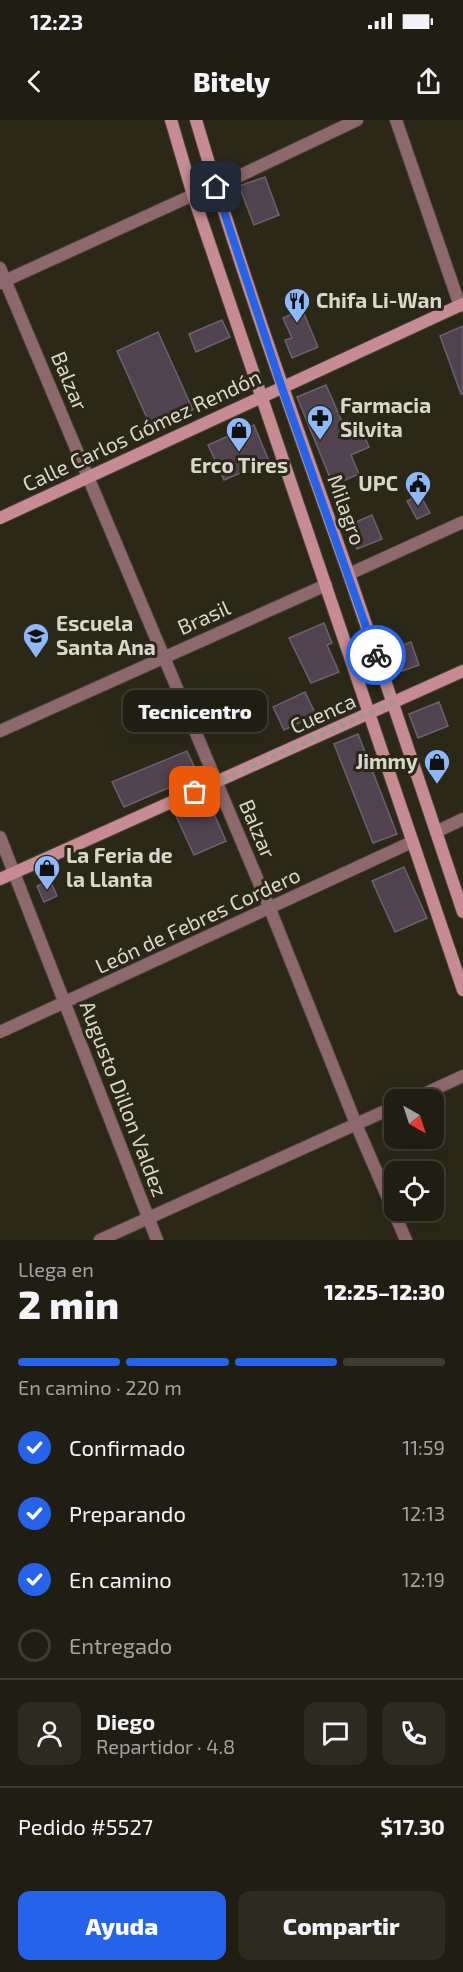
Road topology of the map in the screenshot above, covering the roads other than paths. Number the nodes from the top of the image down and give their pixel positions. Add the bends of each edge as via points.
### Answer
1 (171, 120) edge
2 (196, 120) edge
3 (357, 120) edge
4 (396, 120) edge
5 (216, 187) junction
6 (193, 195) junction
7 (0, 268) edge
8 (3, 281) edge
9 (461, 305) edge
10 (282, 388) junction
11 (262, 397) junction
12 (88, 478) junction
13 (0, 518) edge
14 (463, 522) edge
15 (349, 574) junction
16 (326, 585) junction
17 (163, 658) junction
18 (463, 671) edge
19 (392, 703) junction
20 (368, 715) junction
21 (0, 731) edge
22 (216, 783) junction
23 (463, 819) edge
24 (436, 832) junction
25 (0, 837) edge
26 (412, 842) junction
27 (15, 872) junction
28 (0, 879) edge
29 (270, 909) junction
30 (463, 912) edge
31 (463, 990) edge
32 (65, 1004) junction
33 (0, 1032) edge
34 (463, 1076) edge
35 (435, 1089) edge
36 (384, 1111) edge
37 (356, 1124) junction
38 (148, 1218) junction
39 (100, 1240) edge
40 (157, 1240) edge
41 (406, 1240) edge

1 - 6 main road, Milagro
2 - 5 main road, Milagro
3 - 5 street
4 - 9 street
5 - 10 main road, Milagro
6 - 8 street
6 - 11 main road, Milagro
7 - 8 street, Balzar
8 - 12 street, Balzar
9 - 10 main road, Calle Carlos Gómez Rendón
10 - 11 main road, Calle Carlos Gómez Rendón
10 - 15 main road, Milagro
11 - 12 main road, Calle Carlos Gómez Rendón
11 - 16 main road, Milagro
12 - 13 main road, Calle Carlos Gómez Rendón
12 - 17 street, Balzar
14 - 15 street
15 - 19 main road, Milagro
16 - 17 street, Brasil
16 - 20 main road, Milagro
17 - 21 street, Brasil
17 - 22 street, Balzar
18 - 19 main road, Cuenca
19 - 20 main road, Cuenca
19 - 24 main road, Milagro
20 - 22 main road, Cuenca
20 - 26 main road, Milagro
22 - 27 main road, Cuenca
22 - 29 street, Balzar
23 - 24 street
24 - 30 main road, Milagro
25 - 27 street, Augusto Dillon Valdez
26 - 29 street, León de Febres Cordero
26 - 31 main road
27 - 28 main road, Cuenca
27 - 32 street, Augusto Dillon Valdez
29 - 32 street, León de Febres Cordero
29 - 37 street, Balzar
32 - 33 street, León de Febres Cordero
32 - 38 street, Augusto Dillon Valdez
34 - 35 street
36 - 37 street
37 - 38 street
37 - 41 street, Balzar
38 - 39 street
38 - 40 street, Augusto Dillon Valdez

